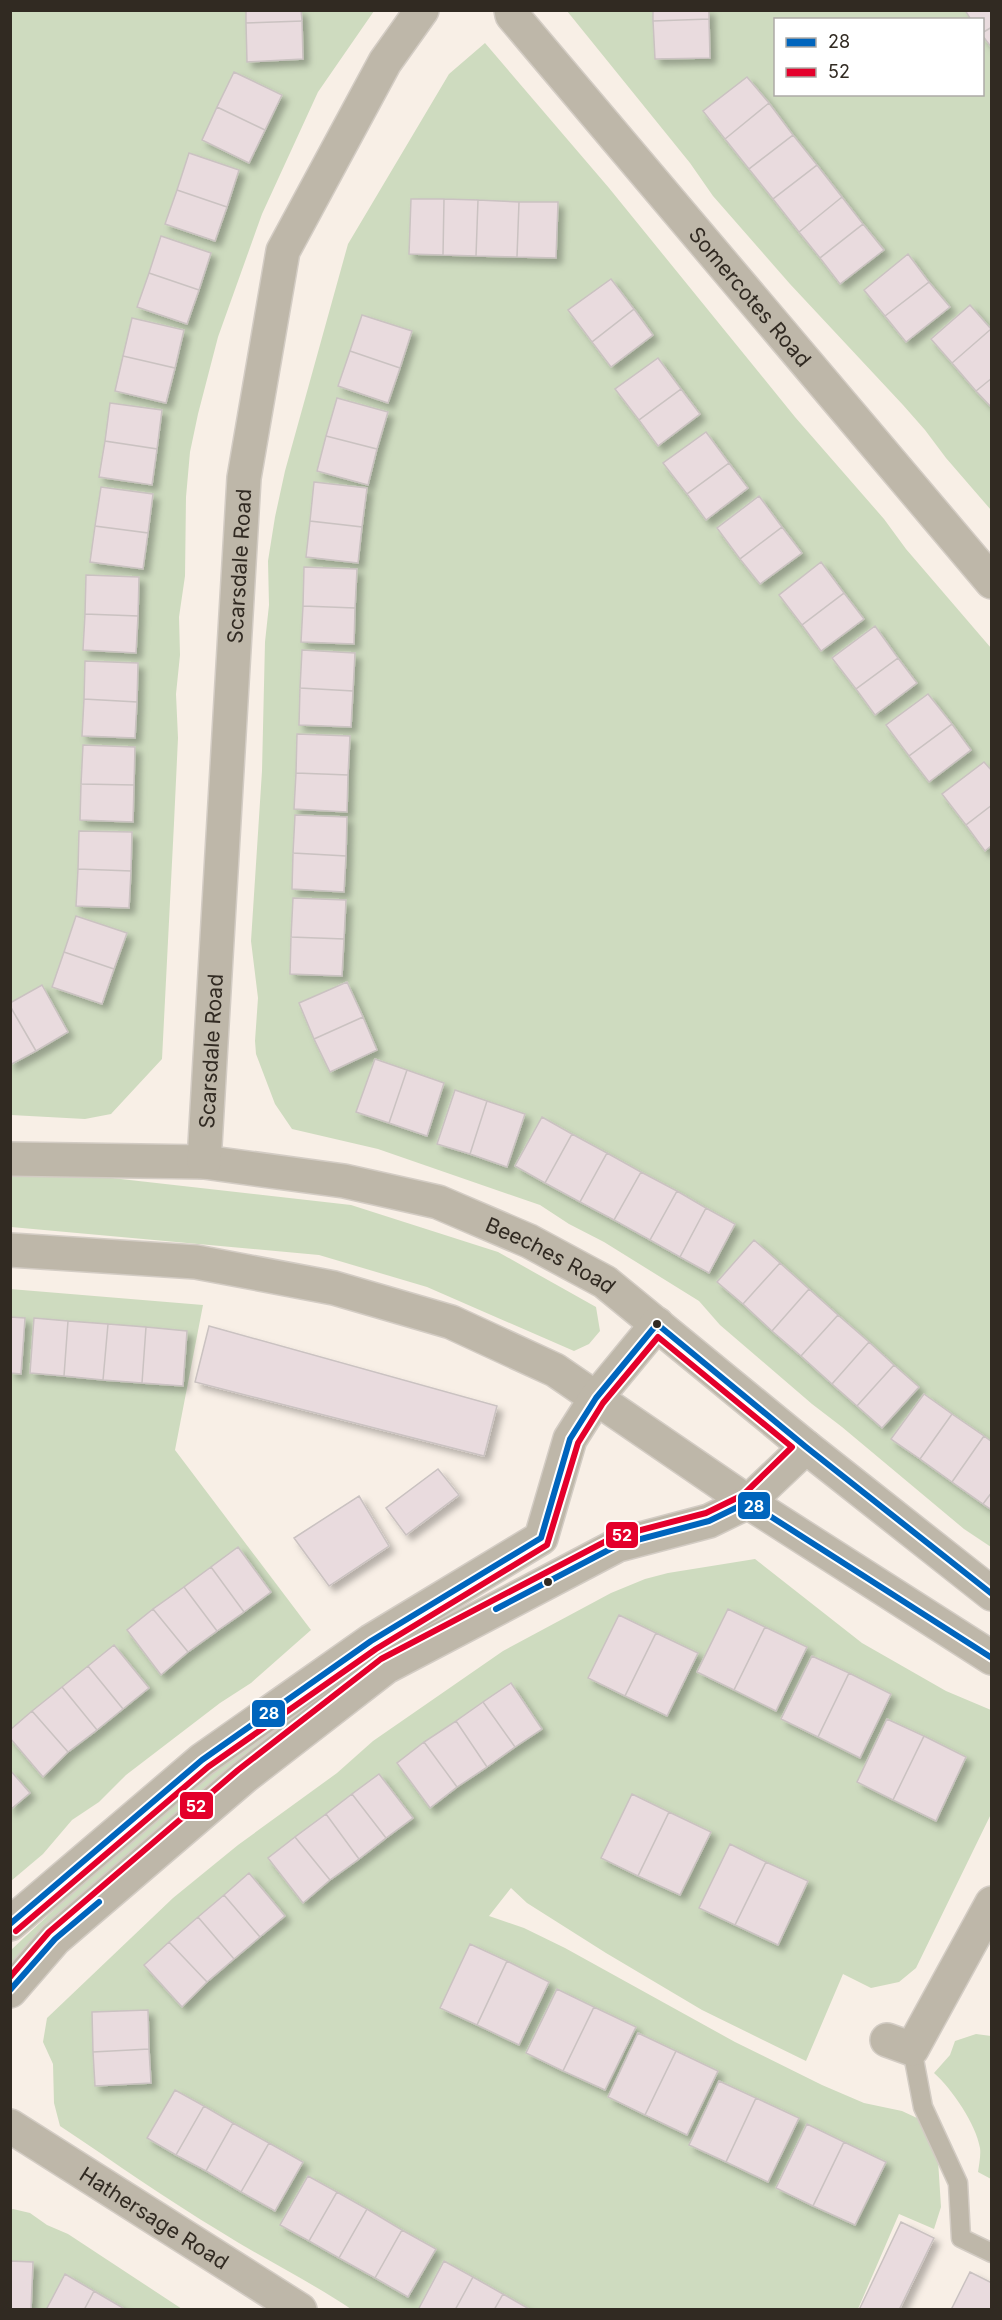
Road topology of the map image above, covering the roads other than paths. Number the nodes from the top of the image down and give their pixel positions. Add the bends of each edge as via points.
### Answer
1 (422, 10) edge
2 (511, 10) edge
3 (992, 582) edge
4 (10, 1159) edge
5 (204, 1162) junction
6 (10, 1250) edge
7 (657, 1324) junction
8 (596, 1398) junction
9 (806, 1447) junction
10 (748, 1502) junction
11 (992, 1594) edge
12 (992, 1658) edge
13 (992, 1903) edge
14 (10, 1924) edge
15 (10, 1991) edge
16 (899, 2045) joint
17 (10, 2126) edge
18 (992, 2253) edge
19 (300, 2310) edge

1 - 5 street, Scarsdale Road via 384,62 284,251 244,478
2 - 3 street, Somercotes Road
4 - 5 street, Beeches Road
5 - 7 street, Beeches Road via 344,1181 438,1202 529,1241 605,1282
6 - 8 street via 196,1262 334,1288 451,1322 555,1370
7 - 8 street
7 - 9 street, Beeches Road
8 - 10 street
8 - 14 street via 570,1439 542,1538 371,1641 202,1760
9 - 10 street
9 - 11 street, Beeches Road
10 - 12 street
10 - 15 street via 709,1521 618,1545 386,1667 244,1777 56,1939
13 - 16 street
16 - 18 lane via 958,2183 961,2238
17 - 19 street, Hathersage Road

